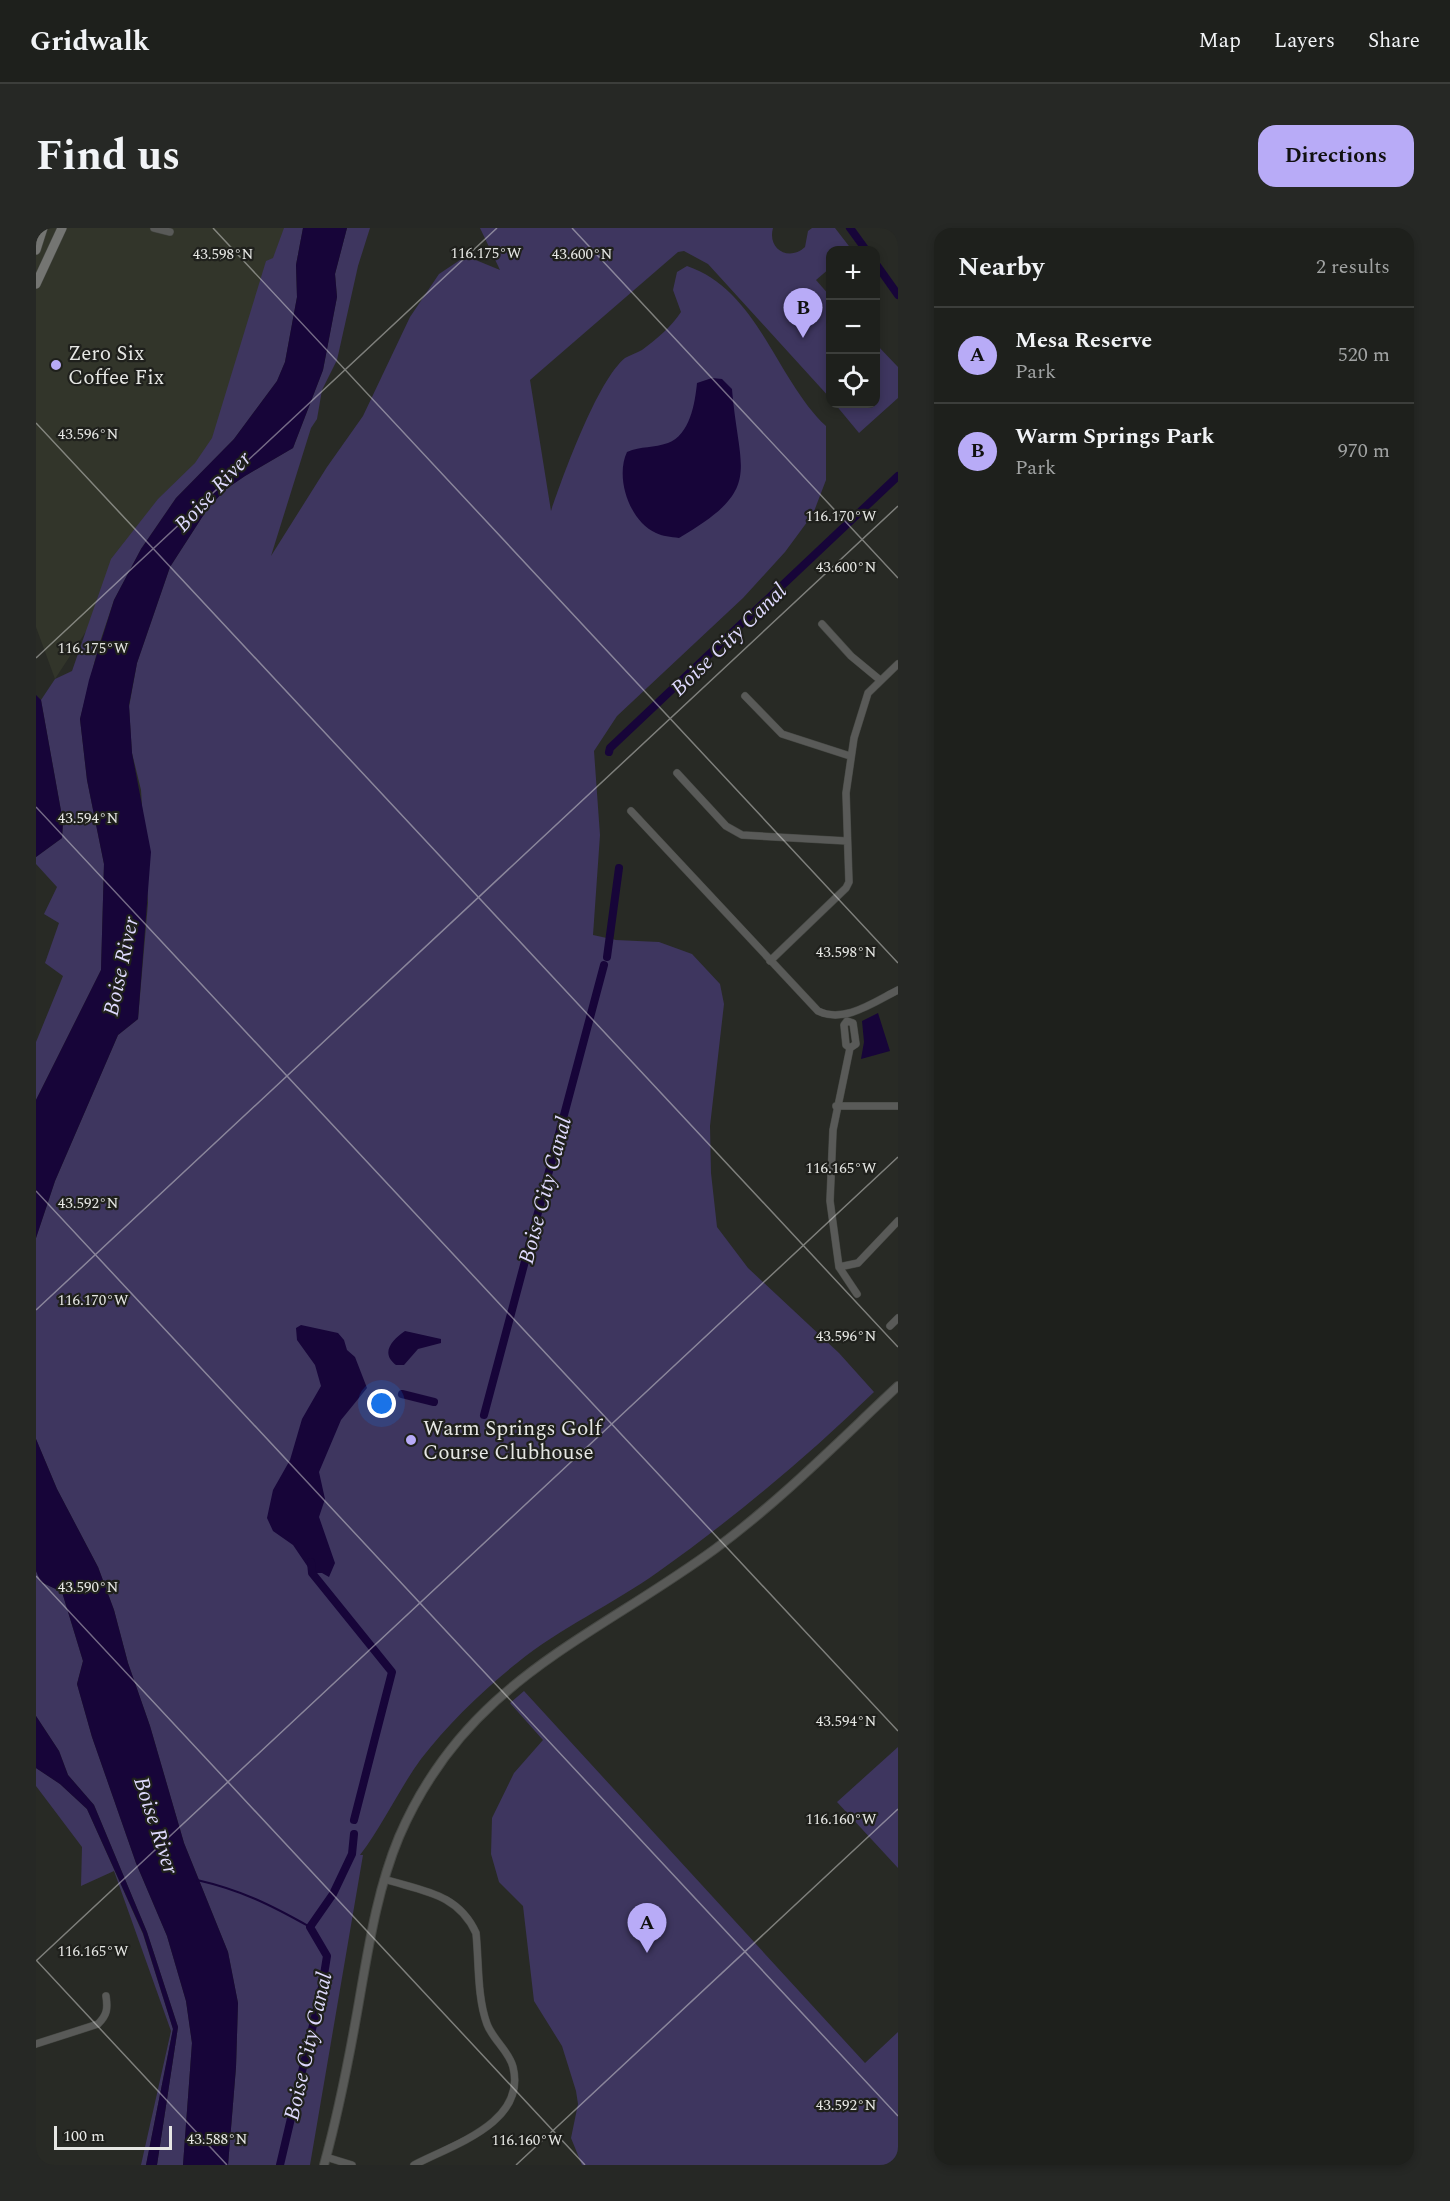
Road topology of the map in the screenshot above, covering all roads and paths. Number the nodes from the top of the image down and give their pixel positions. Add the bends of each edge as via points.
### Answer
1 (43, 228) edge
2 (62, 228) edge
3 (154, 228) edge
4 (170, 232) dead end
5 (36, 250) edge
6 (36, 284) edge
7 (822, 624) dead end
8 (898, 664) edge
9 (880, 680) junction
10 (745, 696) dead end
11 (850, 756) junction
12 (677, 773) dead end
13 (631, 811) dead end
14 (847, 841) junction
15 (770, 961) junction
16 (898, 990) edge
17 (847, 1017) junction
18 (836, 1106) junction
19 (898, 1106) edge
20 (898, 1221) edge
21 (839, 1268) junction
22 (857, 1294) dead end
23 (898, 1318) edge
24 (890, 1326) dead end
25 (898, 1386) edge
26 (384, 1880) junction
27 (106, 1996) dead end
28 (36, 2044) edge
29 (325, 2161) edge
30 (352, 2165) edge
31 (414, 2165) edge

1 - 5 main road
2 - 6 main road
3 - 4 street
7 - 9 street
8 - 9 street
9 - 11 street via 864,701
10 - 11 street via 782,734
11 - 14 street
12 - 14 street via 726,826 742,835
13 - 15 street
14 - 15 street via 846,888
15 - 17 street via 818,1011
16 - 17 street
17 - 18 street via 853,1023 856,1044 850,1048
18 - 19 street
18 - 21 street via 830,1182
20 - 21 street via 858,1263
21 - 22 street
23 - 24 street
25 - 26 street via 731,1537 551,1655 492,1703 446,1756 424,1789 399,1838
26 - 29 street
26 - 31 street via 444,1898 459,1907 469,1920 476,1933 488,2026 513,2068 510,2103 501,2115 488,2127
27 - 28 street via 108,2008 98,2024
29 - 30 street

